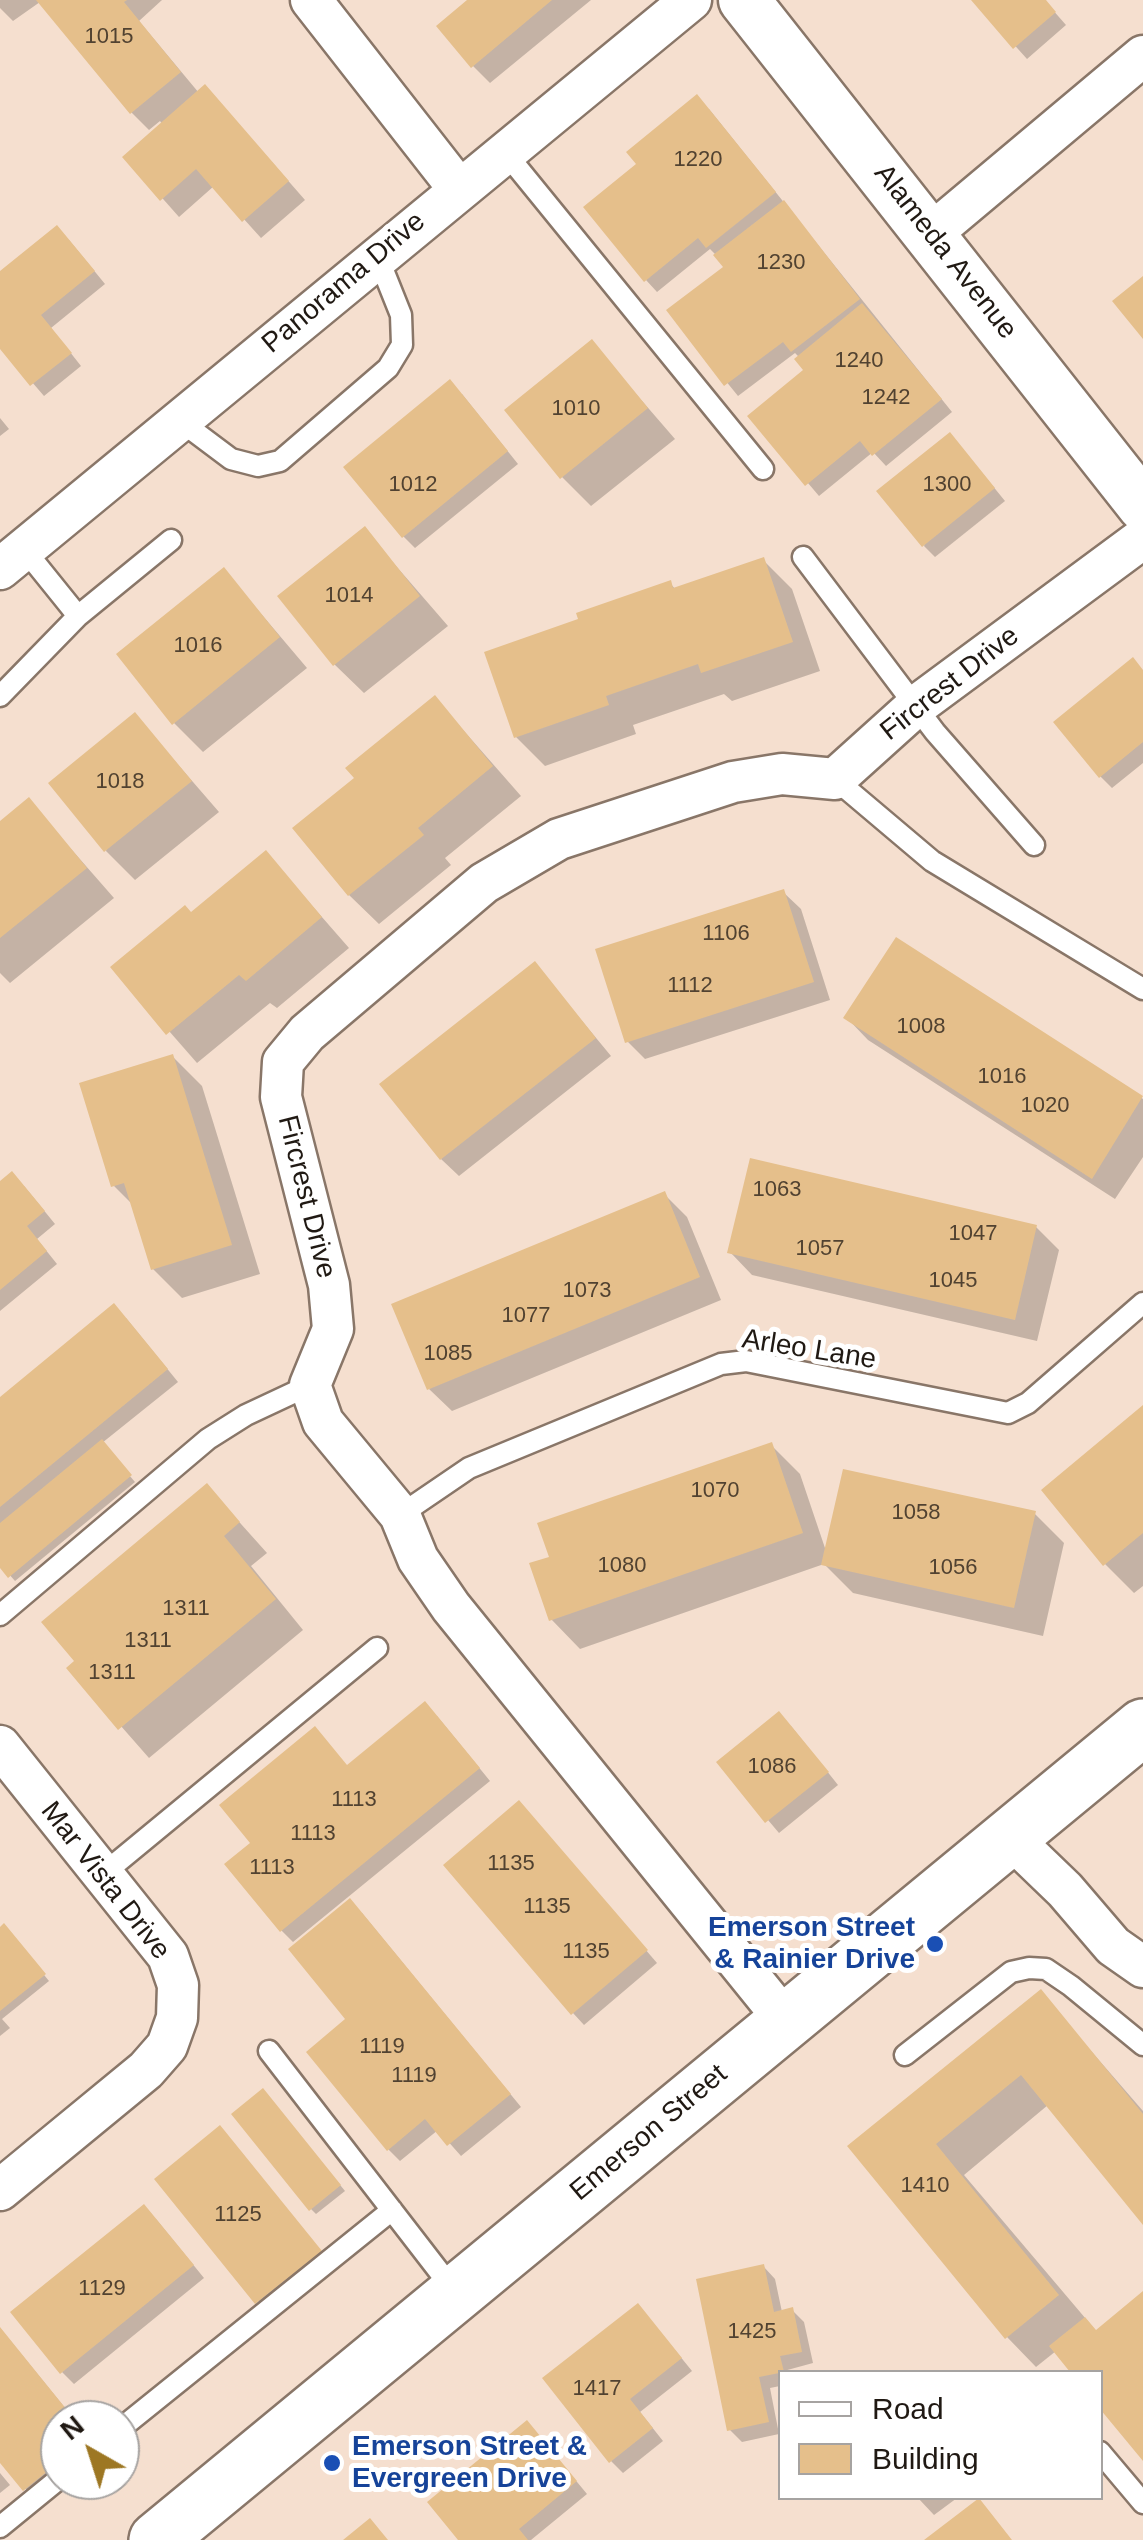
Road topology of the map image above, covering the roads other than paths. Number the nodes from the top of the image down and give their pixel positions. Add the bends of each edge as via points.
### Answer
1 (311, 0) edge
2 (691, 0) edge
3 (744, 0) edge
4 (1143, 56) edge
5 (504, 151) junction
6 (458, 188) junction
7 (932, 233) junction
8 (377, 255) junction
9 (179, 420) junction
10 (763, 469) dead end
11 (1143, 506) edge
12 (1143, 538) edge
13 (171, 540) dead end
14 (803, 558) dead end
15 (12, 559) edge
16 (78, 616) junction
17 (0, 696) edge
18 (916, 706) junction
19 (835, 779) junction
20 (1034, 845) dead end
21 (1143, 989) edge
22 (1143, 1303) edge
23 (310, 1385) junction
24 (400, 1515) junction
25 (0, 1615) edge
26 (378, 1648) dead end
27 (1143, 1727) edge
28 (0, 1746) edge
29 (1010, 1837) junction
30 (103, 1874) junction
31 (1143, 1968) edge
32 (785, 2020) junction
33 (1143, 2044) edge
34 (269, 2051) dead end
35 (905, 2055) dead end
36 (0, 2190) edge
37 (392, 2210) junction
38 (456, 2293) junction
39 (140, 2414) edge
40 (1103, 2456) edge
41 (40, 2494) edge
42 (1143, 2503) edge
43 (0, 2527) edge
44 (157, 2540) edge

1 - 6 street
2 - 5 street, Panorama Drive
3 - 7 street, Alameda Avenue
4 - 7 street
5 - 6 street, Panorama Drive
5 - 10 lane
6 - 8 street, Panorama Drive
7 - 11 street, Alameda Avenue
8 - 9 street, Panorama Drive
8 - 9 lane via 401,315 402,345 388,368 280,462 230,460
9 - 15 street, Panorama Drive
12 - 18 street, Fircrest Drive
13 - 16 lane
14 - 18 lane
15 - 16 lane
16 - 17 lane
18 - 19 street, Fircrest Drive
18 - 20 lane
19 - 21 lane via 932,860
19 - 23 street, Fircrest Drive via 782,774 733,782 560,839 484,883 307,1033 283,1062 280,1098 329,1285 333,1329
22 - 24 lane, Arleo Lane via 1028,1404 1008,1413 746,1361 722,1364 470,1468
23 - 24 street via 323,1422
23 - 25 lane via 208,1439
24 - 32 street via 418,1559 451,1607
26 - 30 lane
27 - 29 main road, Emerson Street
28 - 30 street, Mar Vista Drive
29 - 31 street via 1113,1946
29 - 32 main road, Emerson Street
30 - 36 street, Mar Vista Drive via 168,1956 178,1985 177,2018 167,2046 146,2070
32 - 38 main road, Emerson Street
33 - 35 lane via 1046,1969 1029,1968 1011,1972
34 - 37 lane
37 - 38 lane
37 - 39 lane
38 - 44 main road, Emerson Street
40 - 42 lane
41 - 43 lane

